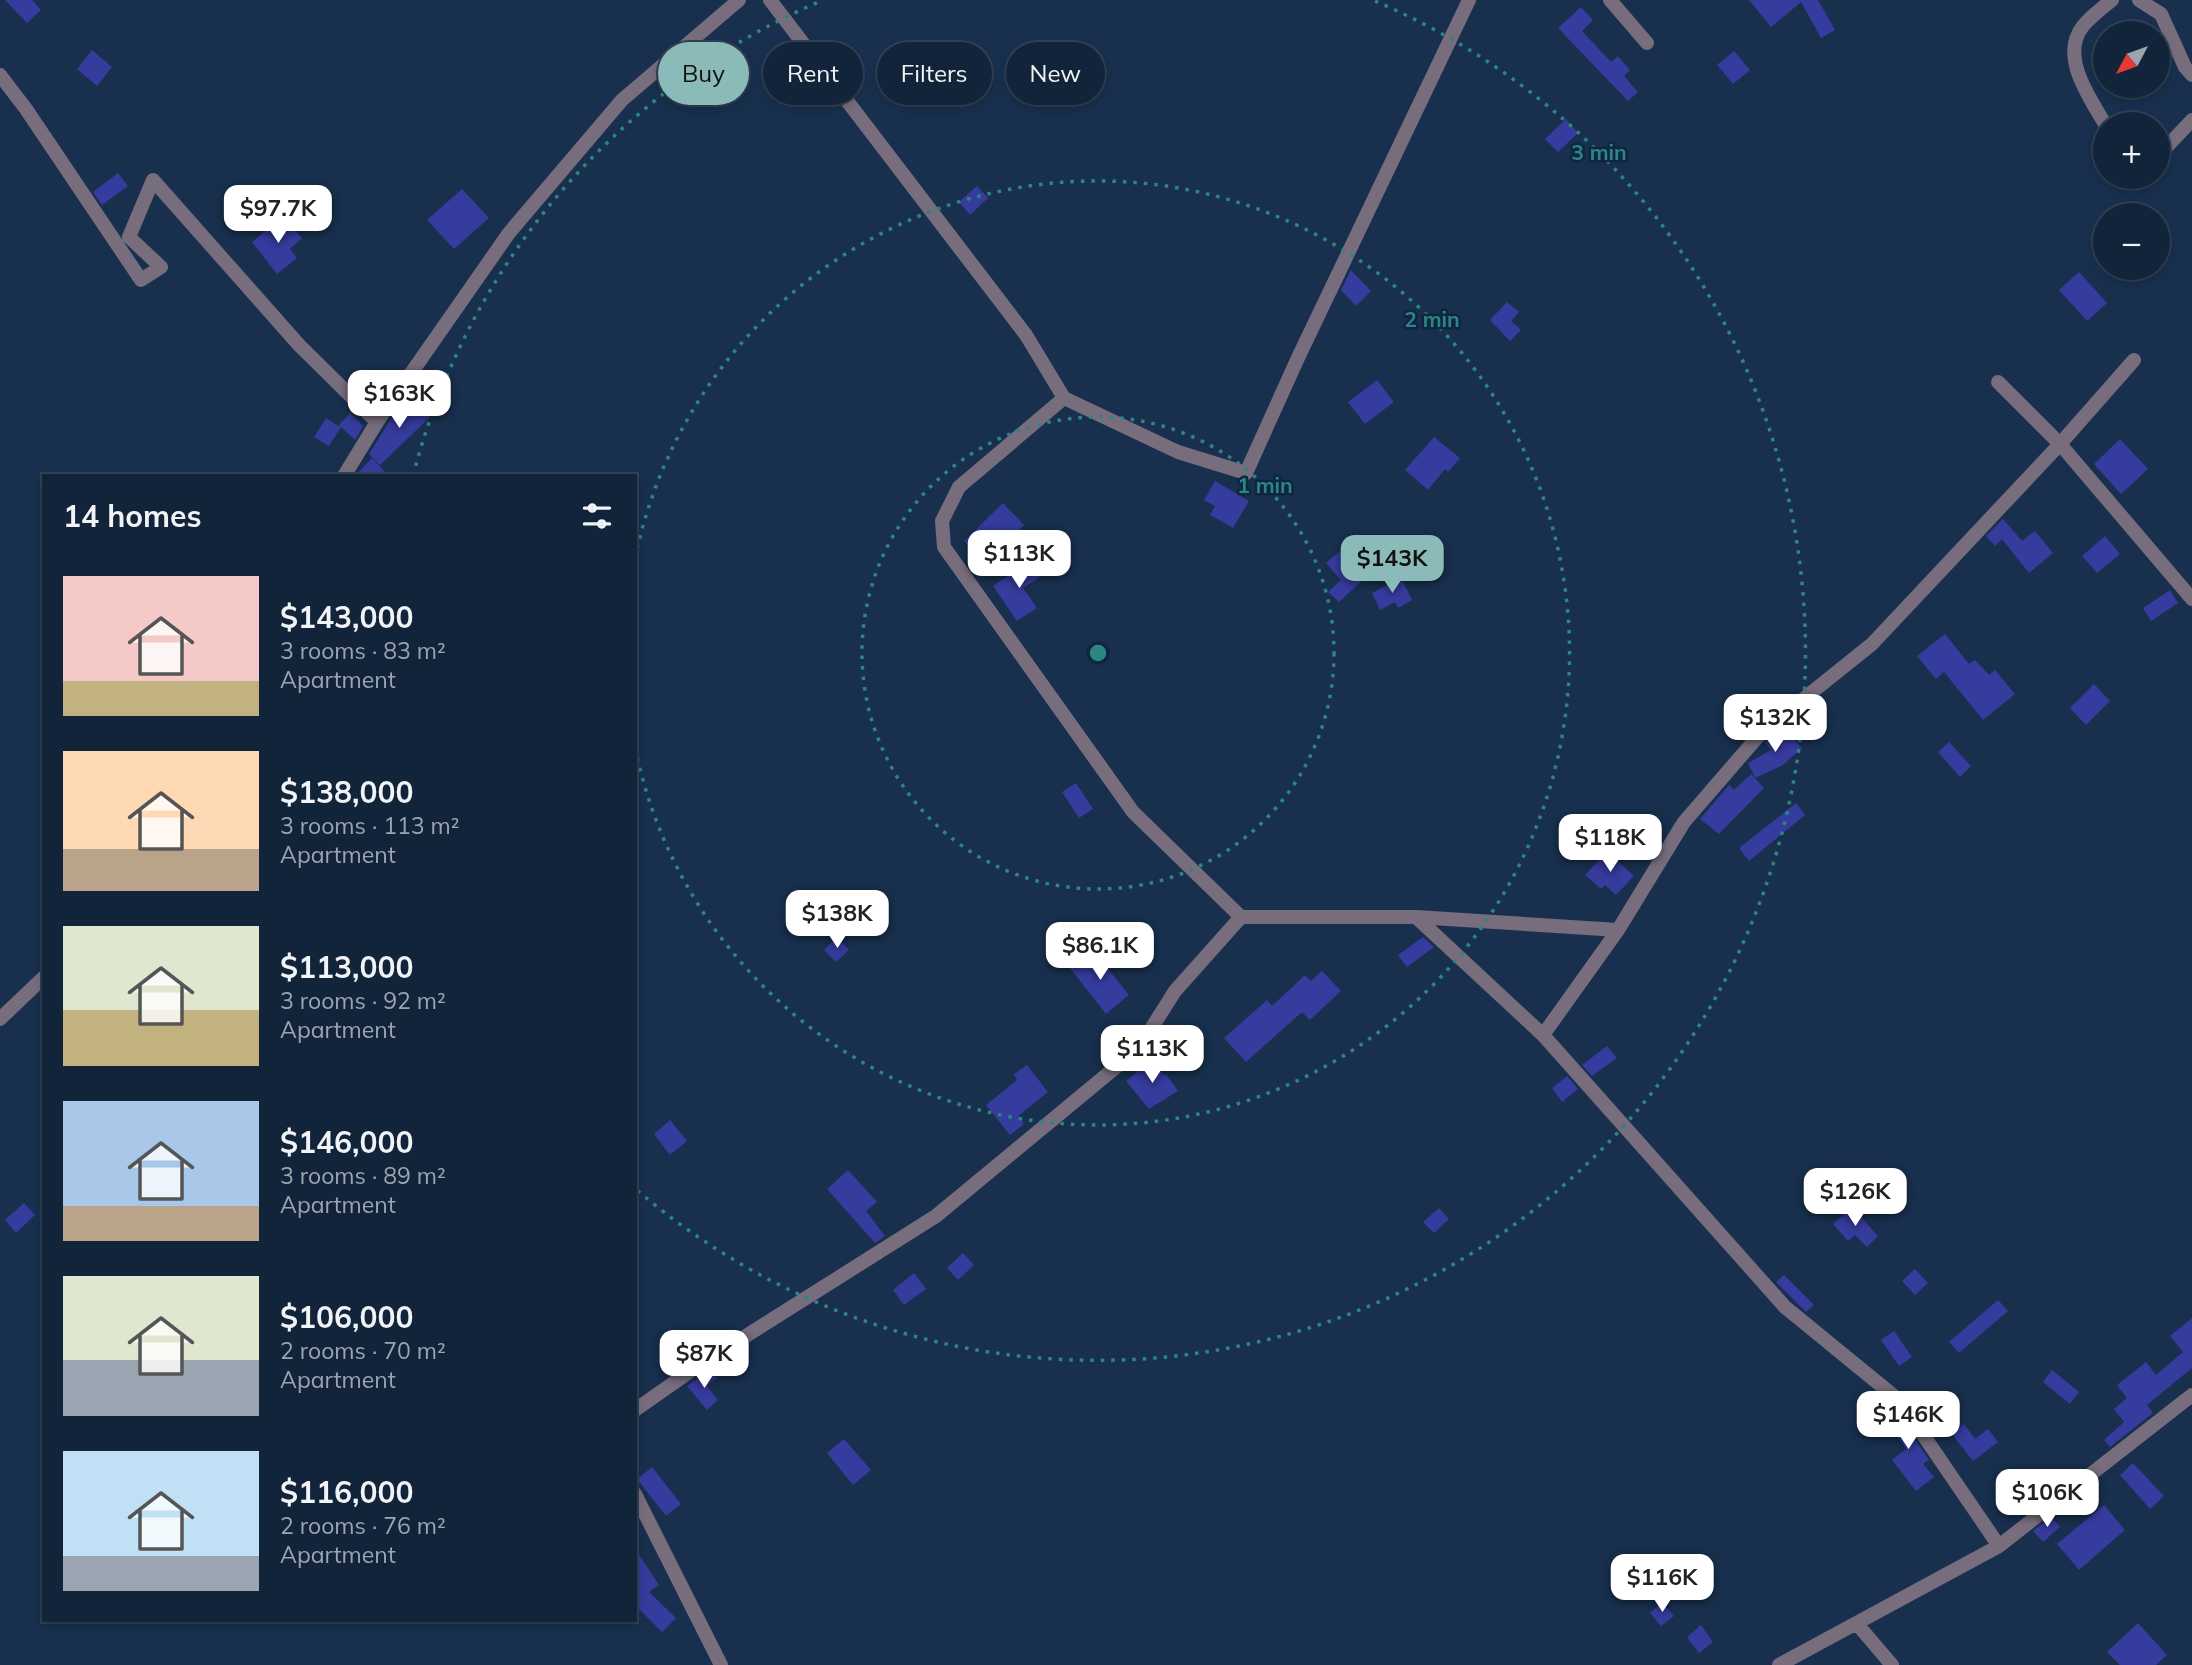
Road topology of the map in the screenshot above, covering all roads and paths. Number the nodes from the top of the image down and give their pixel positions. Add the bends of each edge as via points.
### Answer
1 (739, 0) edge
2 (770, 0) edge
3 (1469, 0) edge
4 (1610, 0) edge
5 (2112, 0) edge
6 (2139, 0) edge
7 (1647, 43) dead end
8 (0, 75) edge
9 (2192, 75) edge
10 (2098, 112) edge
11 (2192, 120) edge
12 (2170, 143) edge
13 (2134, 360) dead end
14 (1998, 382) dead end
15 (1064, 398) junction
16 (377, 422) junction
17 (2060, 444) junction
18 (345, 474) edge
19 (2192, 598) edge
20 (1241, 917) junction
21 (1416, 918) junction
22 (1618, 930) junction
23 (42, 979) edge
24 (0, 1019) edge
25 (1544, 1035) junction
26 (2192, 1395) edge
27 (637, 1409) edge
28 (637, 1498) edge
29 (1999, 1546) junction
30 (1857, 1624) junction
31 (721, 1665) edge
32 (1779, 1665) edge
33 (1892, 1665) edge

1 - 16 street via 613,110 509,233
2 - 15 street via 1026,334
3 - 15 street via 1246,473 1178,452
4 - 7 street
5 - 10 street via 2081,28 2076,45 2075,64
6 - 9 street via 2161,14
8 - 16 street via 141,280 161,267 129,237 153,180 299,345
11 - 12 street
13 - 17 street
14 - 17 street
15 - 20 street via 959,487 942,521 944,547 1133,812
16 - 18 street
17 - 19 street
17 - 22 street via 1872,644 1761,733 1684,822
20 - 21 street
20 - 27 street via 1175,991 1139,1048 936,1216
21 - 22 street
21 - 25 street
22 - 25 street
23 - 24 street
25 - 29 street via 1785,1307 1900,1401
26 - 29 street
28 - 31 street
29 - 30 street
30 - 32 street
30 - 33 street

